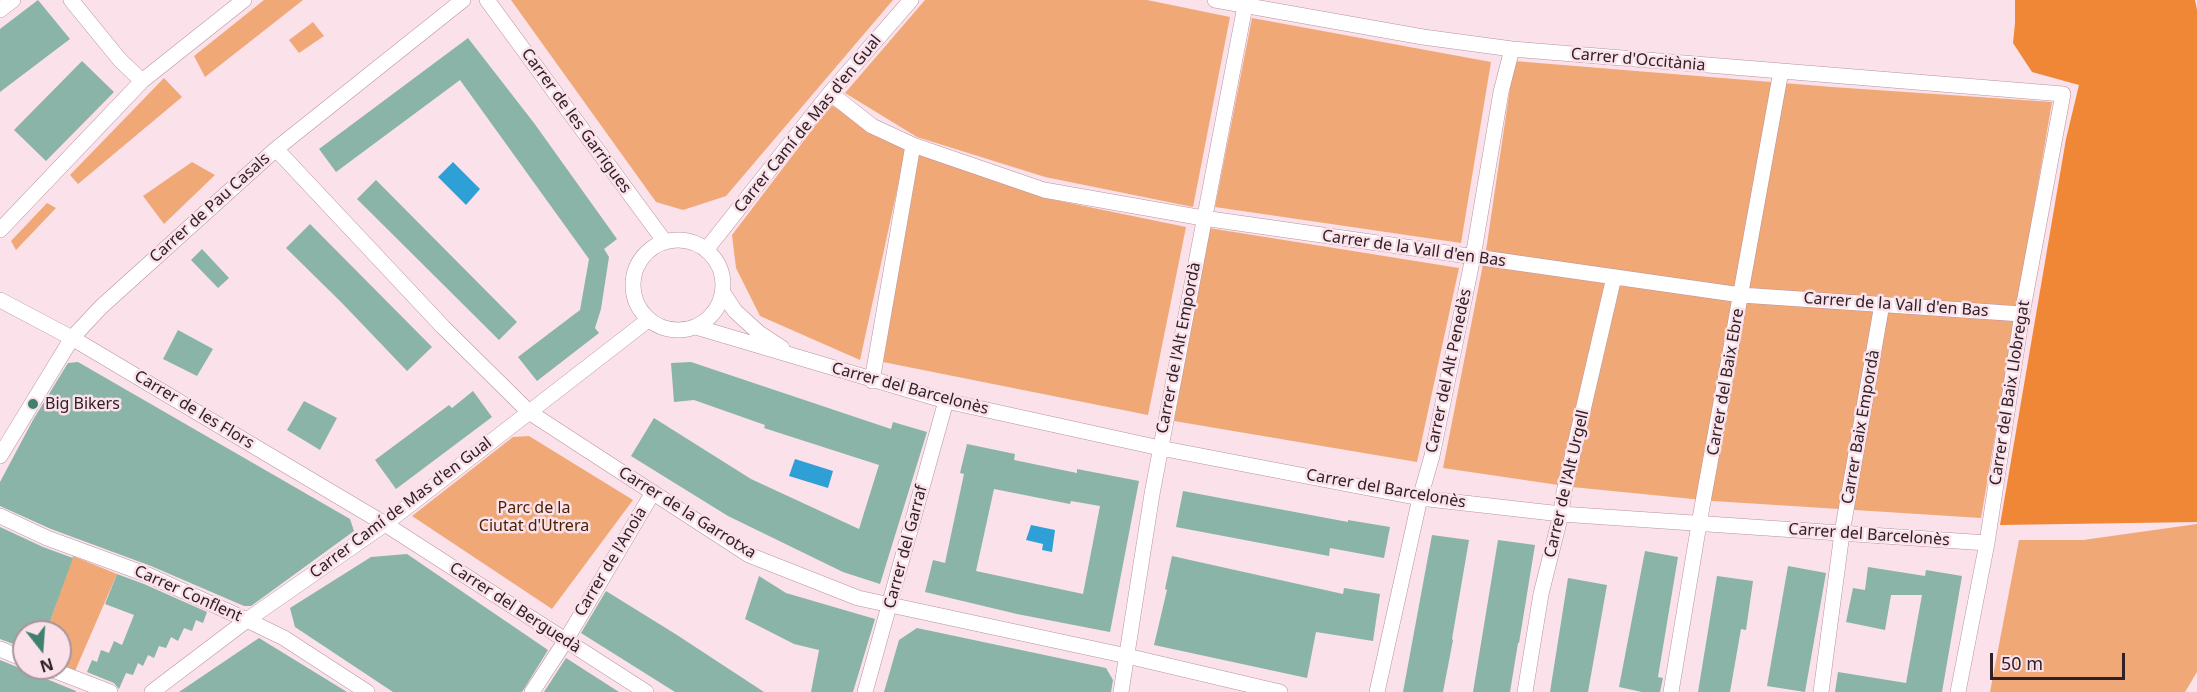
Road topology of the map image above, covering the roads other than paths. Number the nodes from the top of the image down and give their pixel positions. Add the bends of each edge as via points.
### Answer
1 (13, 0) edge
2 (71, 0) edge
3 (244, 0) edge
4 (463, 0) edge
5 (487, 0) edge
6 (911, 0) edge
7 (1215, 0) edge
8 (1245, 6) junction
9 (0, 10) edge
10 (1512, 49) junction
11 (1781, 71) junction
12 (142, 81) junction
13 (830, 93) junction
14 (2063, 94) joint
15 (913, 145) junction
16 (276, 149) junction
17 (1203, 218) junction
18 (0, 230) edge
19 (665, 242) junction
20 (706, 250) junction
21 (1473, 257) junction
22 (1614, 277) junction
23 (723, 293) junction
24 (1741, 295) junction
25 (0, 300) edge
26 (1882, 304) junction
27 (2022, 314) junction
28 (648, 320) junction
29 (696, 327) junction
30 (72, 338) junction
31 (797, 357) junction
32 (872, 381) junction
33 (946, 401) junction
34 (529, 412) junction
35 (1160, 448) junction
36 (0, 456) edge
37 (652, 494) junction
38 (1420, 498) junction
39 (1561, 514) junction
40 (0, 516) edge
41 (385, 524) junction
42 (1699, 524) junction
43 (1842, 533) junction
44 (1987, 543) junction
45 (890, 606) junction
46 (247, 620) junction
47 (566, 640) junction
48 (1127, 656) junction
49 (72, 677) edge
50 (110, 692) edge
51 (152, 692) edge
52 (368, 692) edge
53 (532, 692) edge
54 (646, 692) edge
55 (865, 692) edge
56 (1121, 692) edge
57 (1280, 692) edge
58 (1377, 692) edge
59 (1525, 692) edge
60 (1671, 692) edge
61 (1821, 692) edge
62 (1958, 692) edge

1 - 9 street
2 - 12 street
3 - 12 street
4 - 16 street, Carrer de Pau Casals
5 - 19 street, Carrer de les Garrigues
6 - 13 street, Carrer Camí de Mas d'en Gual
7 - 8 street, Carrer d'Occitània
8 - 10 street, Carrer d'Occitània
8 - 17 street, Carrer de l'Alt Empordà
10 - 11 street, Carrer d'Occitània
10 - 21 street, Carrer del Alt Penedès
11 - 14 street, Carrer d'Occitània
11 - 24 street, Carrer del Baix Ebre
12 - 18 street
13 - 15 street, Carrer de la Vall d'en Bas via 872,126
13 - 20 street, Carrer Camí de Mas d'en Gual
14 - 27 street, Carrer del Baix Llobregat
15 - 17 street, Carrer de la Vall d'en Bas via 1044,190
15 - 32 street
16 - 30 street, Carrer de Pau Casals via 101,307
16 - 34 street, Carrer de la Garrotxa via 443,327
17 - 21 street, Carrer de la Vall d'en Bas
17 - 35 street, Carrer de l'Alt Empordà
19 - 20 street via 687,241
19 - 28 street via 639,261 633,276 632,292 637,307
20 - 23 street via 720,269
21 - 22 street, Carrer de la Vall d'en Bas
21 - 38 street, Carrer del Alt Penedès
22 - 24 street, Carrer de la Vall d'en Bas
22 - 39 street, Carrer de l'Alt Urgell
23 - 29 street via 714,313
23 - 31 street, Carrer del Barcelonès via 759,333
24 - 26 street, Carrer de la Vall d'en Bas
24 - 42 street, Carrer del Baix Ebre
25 - 30 street, Carrer de les Flors
26 - 27 street, Carrer de la Vall d'en Bas
26 - 43 street, Carrer Baix Empordà
27 - 44 street, Carrer del Baix Llobregat
28 - 29 street via 671,330
28 - 34 street, Carrer Camí de Mas d'en Gual
29 - 31 street, Carrer del Barcelonès
30 - 36 street, Carrer de Pau Casals
30 - 41 street, Carrer de les Flors
31 - 32 street, Carrer del Barcelonès
32 - 33 street, Carrer del Barcelonès
33 - 35 street, Carrer del Barcelonès
33 - 45 street, Carrer del Garraf
34 - 37 street, Carrer de la Garrotxa
34 - 41 street, Carrer Camí de Mas d'en Gual
35 - 38 street, Carrer del Barcelonès
35 - 48 street, Carrer de l'Alt Empordà
37 - 45 street, Carrer de la Garrotxa via 749,555 858,598
37 - 47 street, Carrer de l'Anoia
38 - 39 street, Carrer del Barcelonès
38 - 58 street, Carrer del Alt Penedès
39 - 42 street, Carrer del Barcelonès
39 - 59 street, Carrer de l'Alt Urgell via 1541,594
40 - 46 street, Carrer Conflent via 47,538 148,575
41 - 46 street, Carrer Camí de Mas d'en Gual
41 - 47 street, Carrer del Berguedà
42 - 43 street, Carrer del Barcelonès
42 - 60 street, Carrer del Baix Ebre
43 - 44 street, Carrer del Barcelonès
43 - 61 street, Carrer Baix Empordà
44 - 62 street, Carrer del Baix Llobregat
45 - 48 street, Carrer de la Garrotxa
45 - 55 street, Carrer del Garraf
46 - 51 street, Carrer Camí de Mas d'en Gual
46 - 52 street, Carrer Conflent via 284,638
47 - 53 street, Carrer de l'Anoia
47 - 54 street, Carrer del Berguedà
48 - 56 street, Carrer de l'Alt Empordà
48 - 57 street, Carrer de la Garrotxa
49 - 50 street

